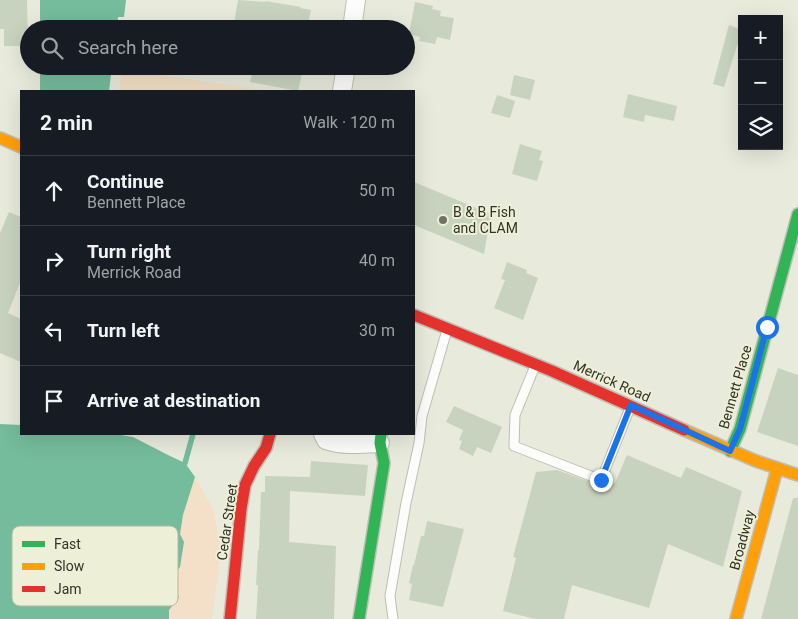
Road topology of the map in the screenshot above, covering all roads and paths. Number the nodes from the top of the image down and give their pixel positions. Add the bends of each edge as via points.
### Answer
1 (356, 0) edge
2 (353, 20) edge
3 (345, 75) edge
4 (342, 90) edge
5 (0, 138) edge
6 (20, 148) edge
7 (798, 214) edge
8 (415, 315) edge
9 (447, 328) junction
10 (535, 364) junction
11 (631, 405) junction
12 (270, 435) edge
13 (324, 435) edge
14 (381, 438) edge
15 (730, 451) junction
16 (777, 469) junction
17 (798, 475) edge
18 (230, 619) edge
19 (359, 619) edge
20 (393, 619) edge
21 (736, 619) edge

1 - 2 street
3 - 4 street
5 - 6 street
7 - 15 street, Bennett Place via 740,429
8 - 9 street, Merrick Road
9 - 10 street, Merrick Road
9 - 20 lane via 422,416 390,596
10 - 11 street, Merrick Road
10 - 11 lane via 515,414 514,446 601,480
11 - 15 street, Merrick Road
12 - 18 street, Cedar Street via 245,485
13 - 14 street via 334,443 353,445
14 - 19 street via 384,463
15 - 16 street, Merrick Road
16 - 17 street, Merrick Road
16 - 21 street, Broadway

